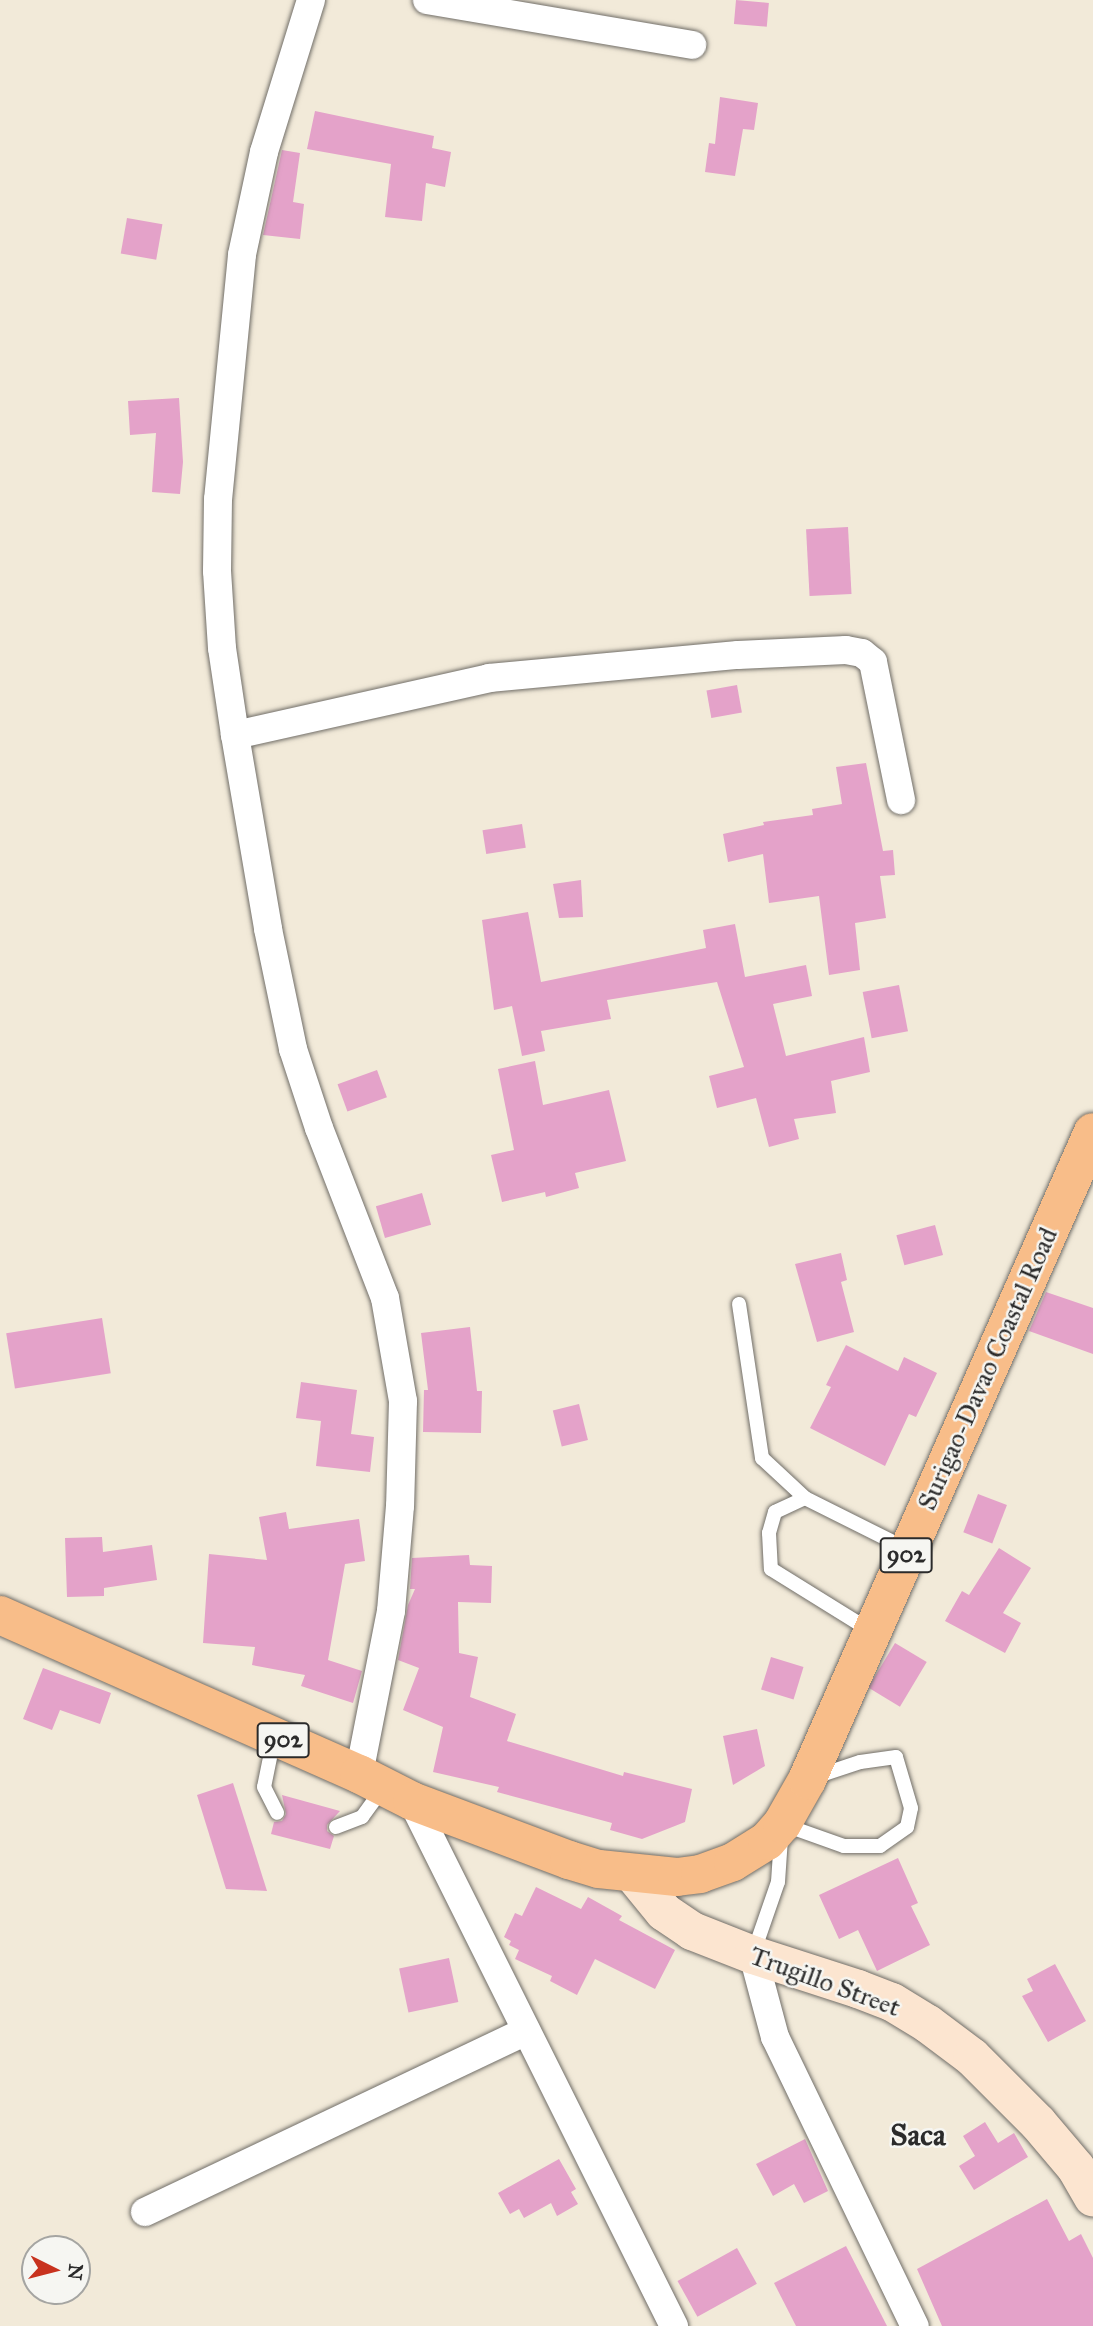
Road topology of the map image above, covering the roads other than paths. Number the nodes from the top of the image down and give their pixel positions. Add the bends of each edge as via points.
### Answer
1 (311, 0) edge
2 (427, 0) edge
3 (692, 45) dead end
4 (235, 736) junction
5 (901, 800) dead end
6 (1093, 1132) edge
7 (739, 1304) dead end
8 (805, 1497) junction
9 (908, 1549) junction
10 (0, 1615) edge
11 (872, 1632) junction
12 (275, 1737) junction
13 (807, 1780) junction
14 (385, 1787) junction
15 (277, 1813) dead end
16 (782, 1824) junction
17 (336, 1827) dead end
18 (632, 1873) junction
19 (753, 1955) junction
20 (526, 2031) junction
21 (1093, 2198) edge
22 (145, 2212) dead end
23 (674, 2326) edge
24 (915, 2326) edge

1 - 4 street via 264,152 242,255 229,371 217,571
2 - 3 street
4 - 5 street via 489,678 846,650 862,653 873,662
4 - 14 street via 293,1049 385,1298 403,1401
6 - 9 highway, Surigao-Davao Coastal Road / 902
7 - 8 lane via 762,1458
8 - 9 lane
8 - 11 lane via 775,1512 769,1533 771,1569
9 - 11 highway, Surigao-Davao Coastal Road / 902
10 - 12 highway, Surigao-Davao Coastal Road / 902
11 - 13 highway, Surigao-Davao Coastal Road / 902
12 - 14 highway, Surigao-Davao Coastal Road / 902
12 - 15 lane via 264,1787
13 - 16 highway, Surigao-Davao Coastal Road / 902
13 - 16 lane via 860,1762 895,1758 911,1808 907,1827 880,1846 845,1846
14 - 17 lane via 362,1818
14 - 18 highway, Surigao-Davao Coastal Road / 902 via 569,1860
14 - 20 street
16 - 18 highway, Surigao-Davao Coastal Road / 902 via 747,1854 700,1874
16 - 19 lane via 778,1882
18 - 19 street, Trugillo Street via 664,1912 683,1925
19 - 21 street, Trugillo Street via 892,2002 928,2024 972,2057 1038,2123 1076,2168
19 - 24 street via 775,2037
20 - 22 street
20 - 23 street

